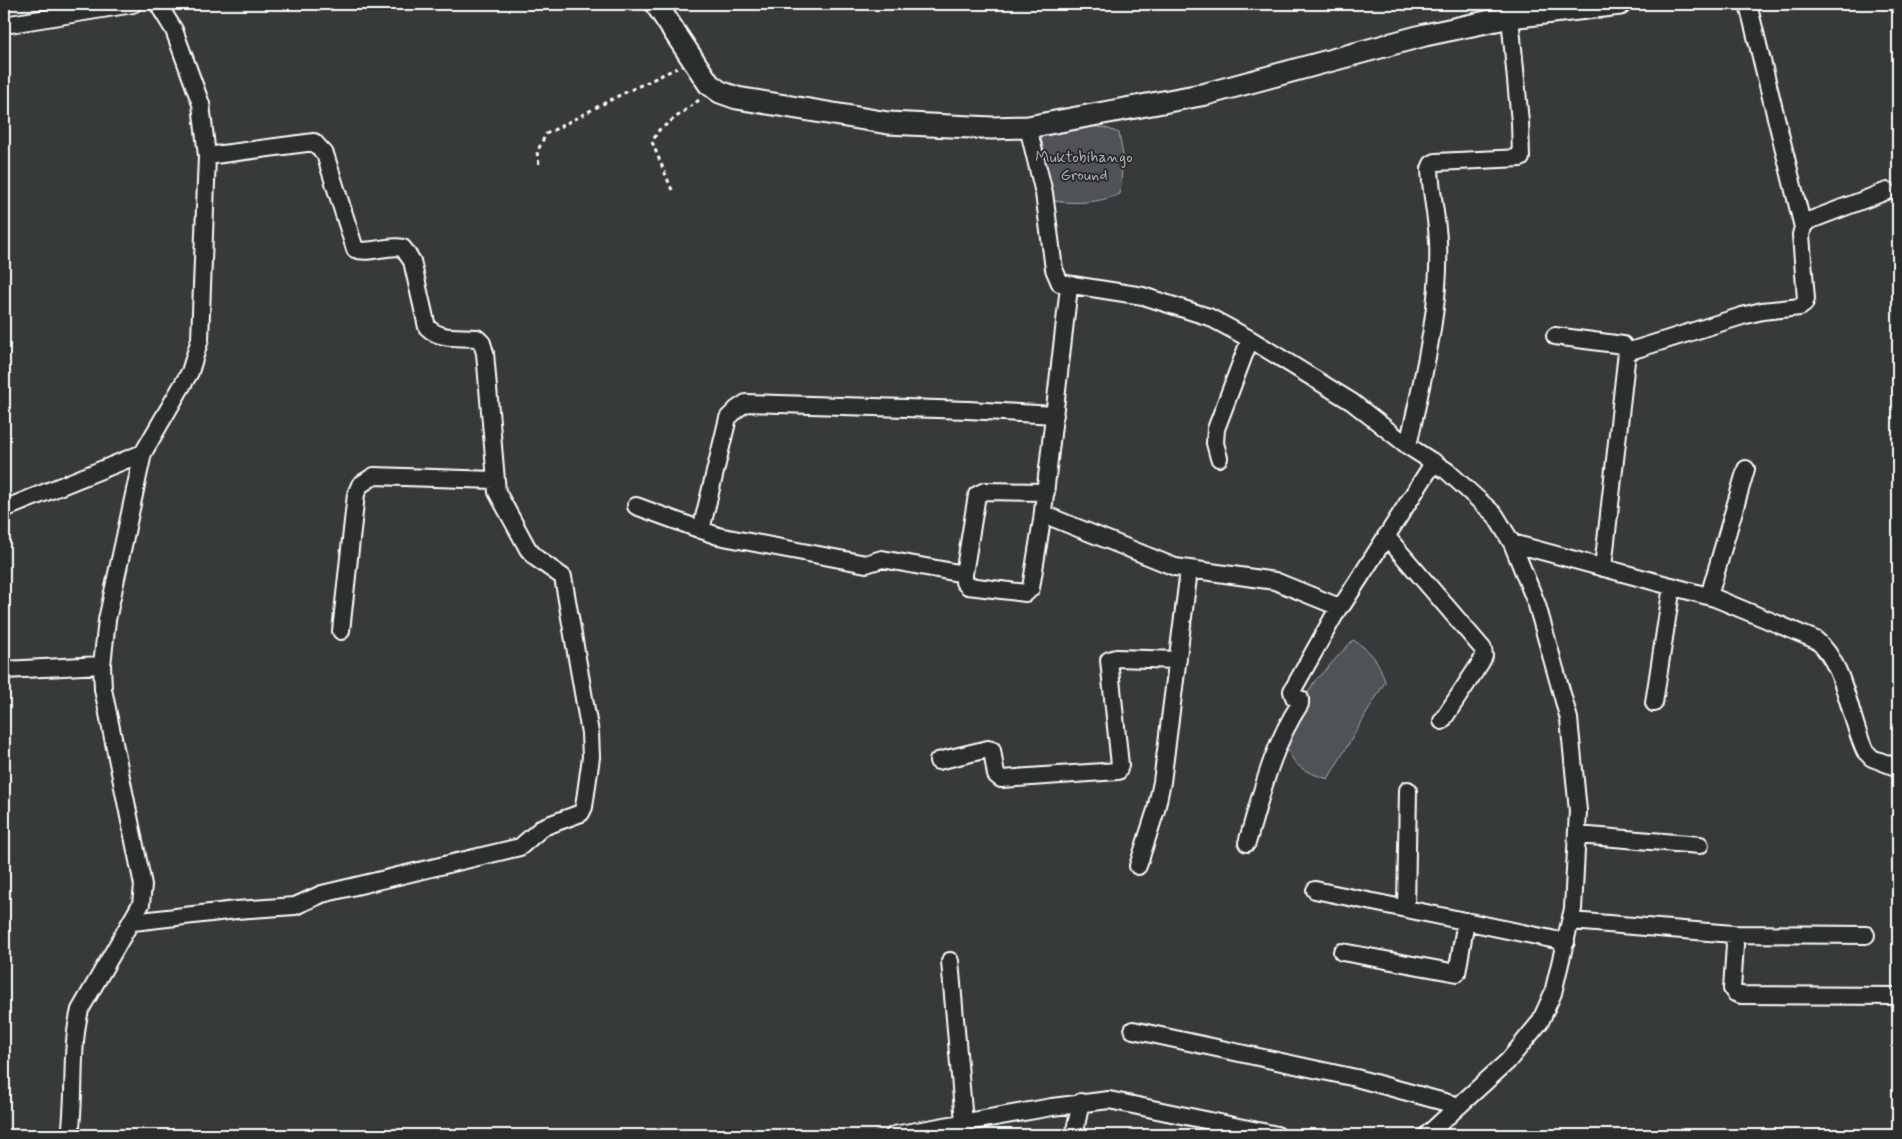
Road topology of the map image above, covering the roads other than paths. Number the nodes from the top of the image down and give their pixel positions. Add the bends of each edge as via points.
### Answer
1 (132, 4) edge
2 (158, 4) edge
3 (656, 4) edge
4 (1620, 4) edge
5 (1748, 4) edge
6 (1510, 18) junction
7 (4, 25) edge
8 (1028, 127) junction
9 (207, 156) junction
10 (1887, 190) dead end
11 (1803, 227) junction
12 (1069, 286) junction
13 (1555, 336) dead end
14 (1250, 339) junction
15 (1627, 352) junction
16 (1055, 415) junction
17 (1408, 446) junction
18 (143, 454) junction
19 (1219, 458) dead end
20 (1434, 462) junction
21 (1746, 469) dead end
22 (494, 480) junction
23 (1046, 492) junction
24 (636, 506) dead end
25 (4, 509) edge
26 (1043, 514) junction
27 (701, 530) junction
28 (1386, 536) junction
29 (1512, 543) junction
30 (1603, 568) junction
31 (1190, 570) junction
32 (964, 574) junction
33 (1672, 586) junction
34 (1709, 596) junction
35 (1339, 607) junction
36 (341, 631) dead end
37 (1178, 660) junction
38 (102, 665) junction
39 (4, 670) edge
40 (1654, 703) dead end
41 (1442, 721) dead end
42 (938, 761) dead end
43 (1898, 768) edge
44 (1408, 790) dead end
45 (1578, 835) junction
46 (1247, 843) dead end
47 (1700, 845) dead end
48 (1138, 866) dead end
49 (1315, 890) dead end
50 (1406, 908) junction
51 (1466, 921) junction
52 (1571, 921) junction
53 (133, 922) junction
54 (1733, 934) junction
55 (1866, 935) dead end
56 (1566, 942) junction
57 (1342, 952) dead end
58 (950, 960) dead end
59 (1898, 996) edge
60 (1133, 1030) dead end
61 (1082, 1102) junction
62 (1459, 1106) junction
63 (964, 1122) junction
64 (70, 1135) edge
65 (894, 1135) edge
66 (1074, 1135) edge
67 (1277, 1135) edge
68 (1427, 1135) edge

1 - 7 street
2 - 9 street via 174,30 200,104
3 - 8 street via 714,89 737,98 888,122
4 - 6 street
5 - 11 street
6 - 8 street via 1425,34 1206,94
6 - 17 street via 1521,158 1436,162 1430,168 1439,242 1436,290
8 - 12 street via 1044,194 1054,269 1060,283
9 - 18 street via 200,339 190,372
9 - 22 street via 305,142 314,142 320,147 355,249 361,252 396,246 403,248 412,261 427,327 435,335 477,338 482,343
10 - 11 street via 1808,221
11 - 15 street via 1806,299 1800,307 1742,316
12 - 14 street via 1143,296 1209,317
12 - 16 street
13 - 15 street via 1623,345
14 - 17 street via 1352,402
14 - 19 street via 1216,430
15 - 30 street
16 - 23 street
16 - 27 street via 746,403 728,418
17 - 20 street
18 - 25 street
18 - 38 street via 107,620
20 - 28 street
20 - 29 street via 1495,515
21 - 34 street
22 - 36 street via 374,476 360,485 356,494
22 - 53 street via 502,504 528,549 548,567 558,571 567,588 590,733 591,757 581,813 543,827 520,847 322,894 295,906
23 - 26 street
23 - 32 street via 985,491 977,495
24 - 27 street
26 - 31 street via 1164,564
26 - 32 street via 1029,591 1022,594 968,586 964,582
27 - 32 street via 866,564 882,559
28 - 35 street
28 - 41 street via 1483,649 1481,662
29 - 30 street
29 - 45 street via 1537,605 1569,719
30 - 33 street
31 - 35 street via 1275,581
31 - 37 street
33 - 34 street
33 - 40 street
34 - 43 street via 1816,640 1826,648 1835,663 1865,751 1872,758
35 - 46 street via 1292,690 1300,704 1282,735
37 - 42 street via 1109,660 1118,771 1001,779 996,775 992,750 988,749
37 - 48 street via 1162,782
38 - 39 street
38 - 53 street via 143,885 142,904
44 - 50 street
45 - 47 street
45 - 52 street
49 - 50 street
50 - 51 street
51 - 56 street
51 - 57 street via 1457,973
52 - 54 street
52 - 56 street
53 - 64 street via 80,1010 76,1026 75,1106
54 - 55 street
54 - 59 street via 1732,984 1735,993
56 - 62 street via 1554,993 1540,1022 1508,1061
58 - 63 street
60 - 62 street via 1356,1078
61 - 63 street
61 - 66 street
61 - 67 street via 1109,1100 1129,1103
62 - 68 street
63 - 65 street

